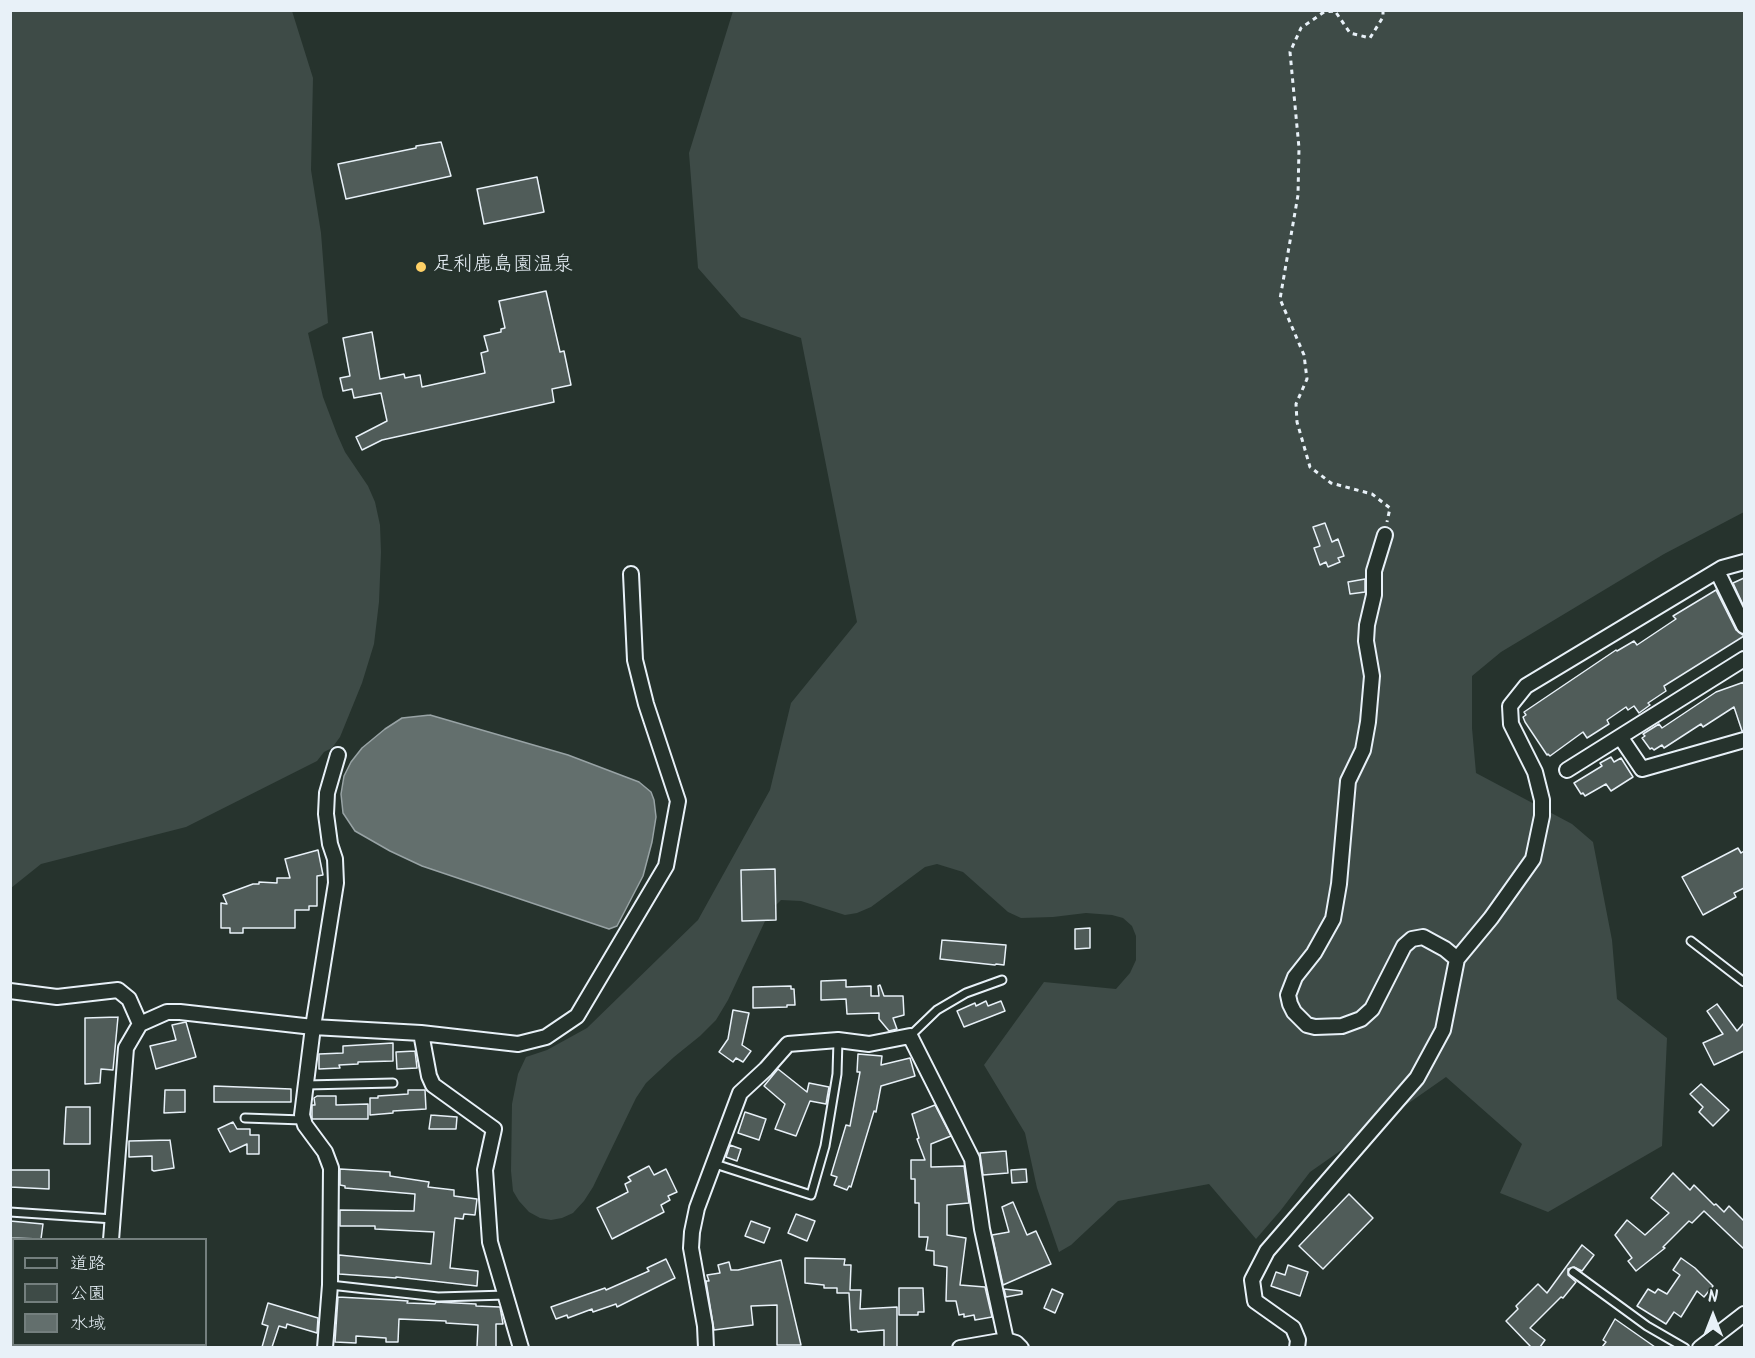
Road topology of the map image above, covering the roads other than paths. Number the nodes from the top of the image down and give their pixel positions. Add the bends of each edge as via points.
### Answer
1 (1385, 535) road end
2 (1744, 562) edge
3 (1717, 571) junction
4 (631, 574) dead end
5 (1744, 626) edge
6 (1744, 659) edge
7 (1621, 738) junction
8 (1744, 740) edge
9 (338, 755) dead end
10 (1567, 770) dead end
11 (1691, 941) dead end
12 (1457, 959) junction
13 (1002, 980) dead end
14 (1744, 982) edge
15 (10, 991) edge
16 (140, 1024) junction
17 (313, 1027) junction
18 (421, 1033) junction
19 (910, 1036) junction
20 (838, 1040) junction
21 (393, 1083) dead end
22 (306, 1085) junction
23 (244, 1118) dead end
24 (303, 1120) junction
25 (715, 1164) junction
26 (10, 1212) edge
27 (113, 1219) junction
28 (111, 1238) edge
29 (1573, 1272) dead end
30 (330, 1285) junction
31 (506, 1295) junction
32 (1744, 1314) edge
33 (1006, 1340) junction
34 (325, 1347) edge
35 (521, 1347) edge
36 (706, 1347) edge
37 (960, 1347) edge
38 (1021, 1347) edge
39 (1297, 1347) edge
40 (1685, 1347) edge
41 (1700, 1347) edge

1 - 12 street via 1374,571 1374,595 1365,641 1372,676 1368,722 1363,750 1348,781 1333,919 1295,977 1288,995 1290,1004 1307,1025 1342,1026 1361,1019 1372,1008 1404,946 1412,939 1424,937
2 - 3 street
3 - 5 street
3 - 12 street via 1526,686 1510,706 1512,724 1540,789 1539,833 1533,859
4 - 18 street via 635,660 678,801 666,866 576,1016 546,1037 518,1044
6 - 7 street
7 - 8 street via 1642,769
7 - 10 street
9 - 17 street via 327,793 326,814 336,883
11 - 14 lane
12 - 39 street via 1443,1030 1417,1078 1267,1251 1252,1280 1255,1301 1293,1328
13 - 19 lane via 966,993 937,1010
15 - 16 street via 57,997 118,990 129,999
16 - 17 street via 167,1012 180,1012
16 - 27 street via 126,1048
17 - 18 street
17 - 22 street
18 - 31 street via 433,1085 494,1129 485,1170 490,1242
19 - 20 street via 869,1044
19 - 33 street via 972,1159 982,1229
20 - 25 street via 788,1044 740,1093
20 - 25 lane via 827,1136 810,1195
21 - 22 lane
22 - 24 street
23 - 24 lane
24 - 30 street via 330,1161
25 - 36 street via 697,1208 691,1248
26 - 27 lane
27 - 28 street
29 - 40 lane via 1647,1326
30 - 31 lane via 438,1297
30 - 34 street
31 - 35 street
32 - 41 street
33 - 37 street
33 - 38 street

